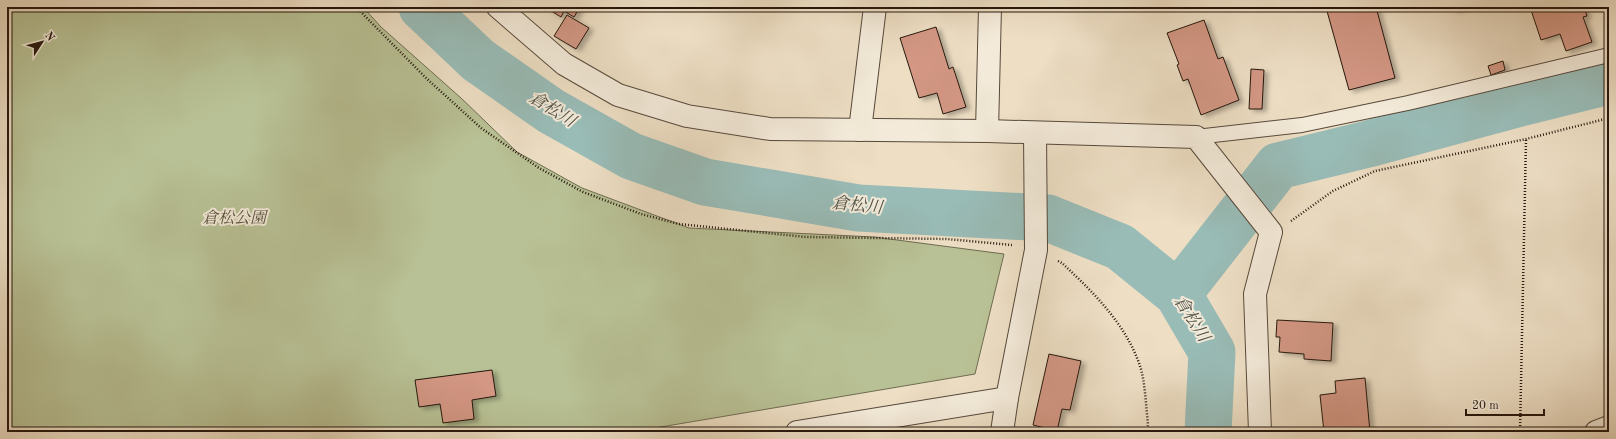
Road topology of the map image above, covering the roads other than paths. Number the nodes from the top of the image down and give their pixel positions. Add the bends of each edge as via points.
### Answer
1 (498, 7) edge
2 (876, 7) edge
3 (990, 7) edge
4 (1609, 55) edge
5 (860, 130) junction
6 (987, 131) junction
7 (1034, 133) junction
8 (1196, 137) junction
9 (1007, 398) junction
10 (1609, 427) edge
11 (797, 432) edge
12 (1002, 432) edge
13 (1260, 432) edge
14 (1596, 432) edge

1 - 5 street via 564,64 618,95 687,116 770,129
2 - 5 street
3 - 6 street
4 - 8 lane via 1408,103 1302,125
5 - 6 street
6 - 7 street
7 - 8 street
7 - 9 street via 1036,250
8 - 13 street via 1272,232 1255,294
9 - 11 street
9 - 12 street
10 - 14 street

